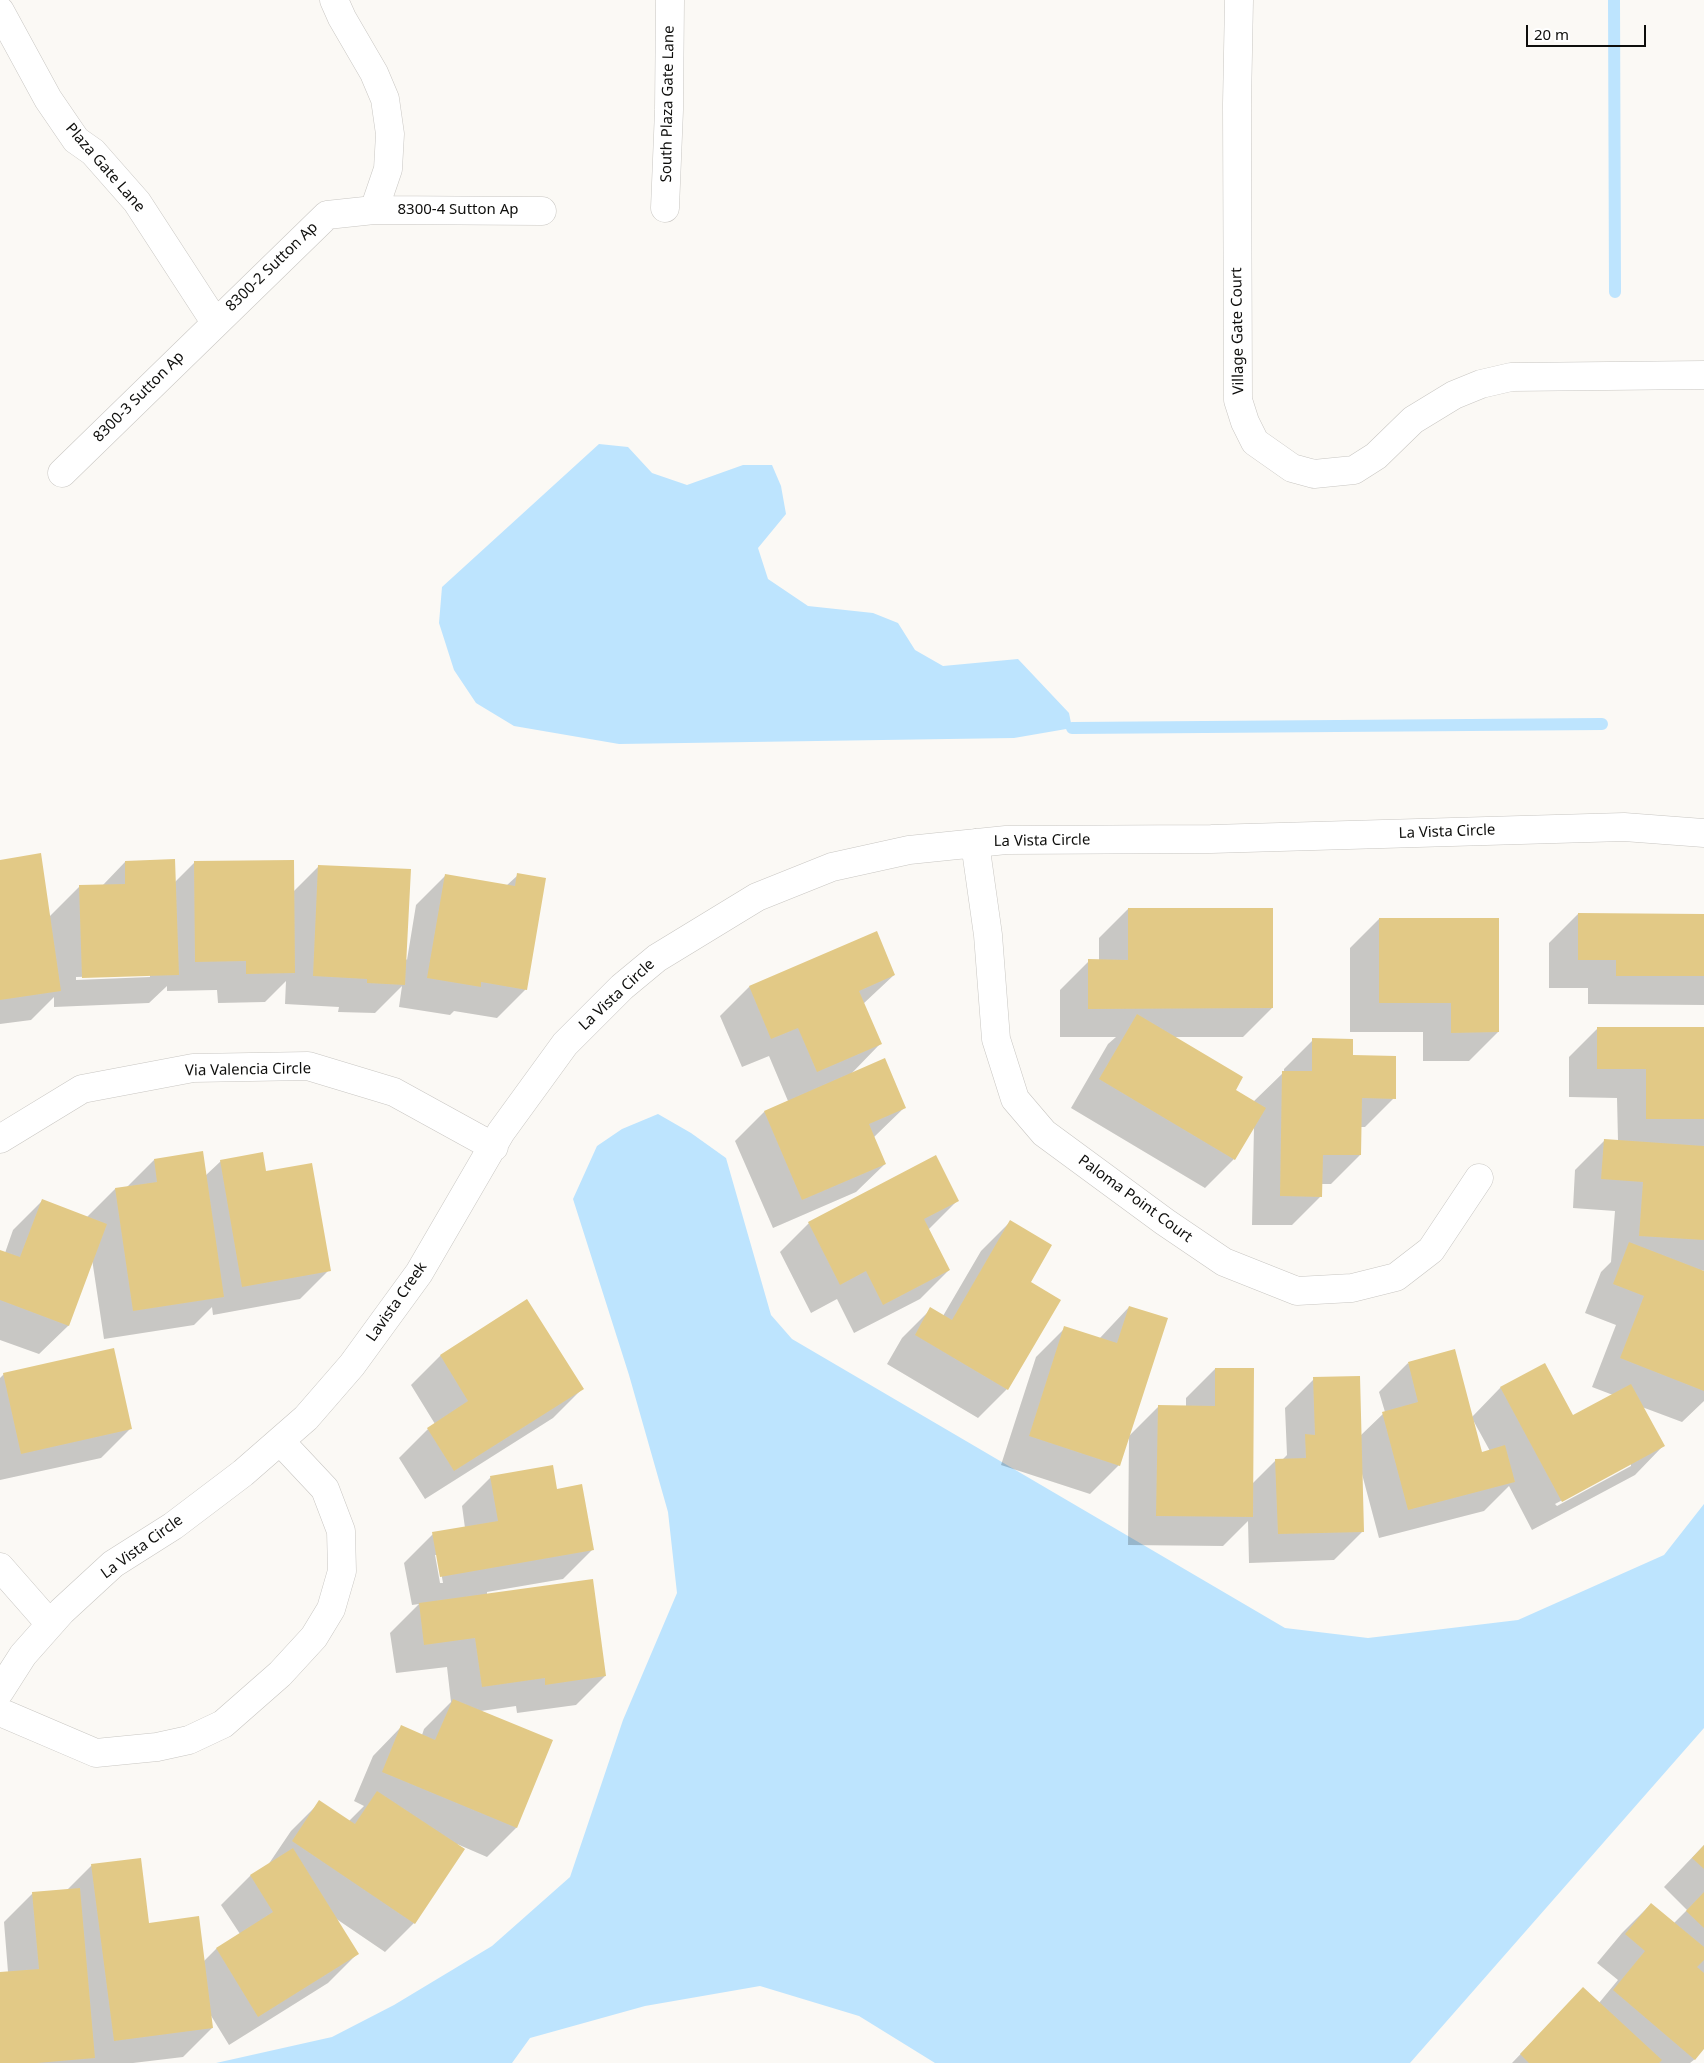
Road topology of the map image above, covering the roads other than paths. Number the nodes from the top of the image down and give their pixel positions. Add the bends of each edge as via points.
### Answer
1 (334, 0) edge
2 (670, 0) edge
3 (1239, 0) edge
4 (0, 11) edge
5 (665, 208) dead end
6 (374, 210) junction
7 (542, 211) dead end
8 (216, 322) junction
9 (1704, 375) edge
10 (62, 473) dead end
11 (1704, 833) edge
12 (974, 842) junction
13 (0, 1139) edge
14 (494, 1147) junction
15 (1479, 1178) dead end
16 (280, 1441) junction
17 (0, 1567) edge
18 (50, 1624) junction
19 (0, 1691) edge
20 (0, 1712) edge

1 - 6 street via 385,99 390,134 388,169
2 - 5 street, South Plaza Gate Lane
3 - 9 street, Village Gate Court via 1238,400 1256,442 1292,468 1314,474 1354,470 1376,456 1414,420 1454,395 1481,384 1511,377
4 - 8 street, Plaza Gate Lane via 48,99 76,140 93,152 137,202
6 - 7 street, 8300-4 Sutton Ap
6 - 8 street, 8300-2 Sutton Ap via 327,215
8 - 10 street, 8300-3 Sutton Ap
11 - 12 street, La Vista Circle via 1624,827
12 - 14 street, La Vista Circle via 909,850 832,867 757,897 657,958 622,987 565,1044 501,1132
12 - 15 street, Paloma Point Court via 988,935 996,1039 1015,1098 1044,1133 1224,1262 1296,1291 1352,1288 1396,1277 1431,1250
13 - 14 street, Via Valencia Circle via 82,1089 193,1068 308,1066 394,1092
14 - 16 street, Lavista Creek via 419,1273 352,1365 306,1418
16 - 18 street, La Vista Circle via 172,1526 113,1564
16 - 20 street via 325,1489 341,1531 342,1571 331,1609 314,1637 280,1674 223,1724 189,1740 157,1747 96,1753
17 - 18 street
18 - 19 street, La Vista Circle via 23,1655

